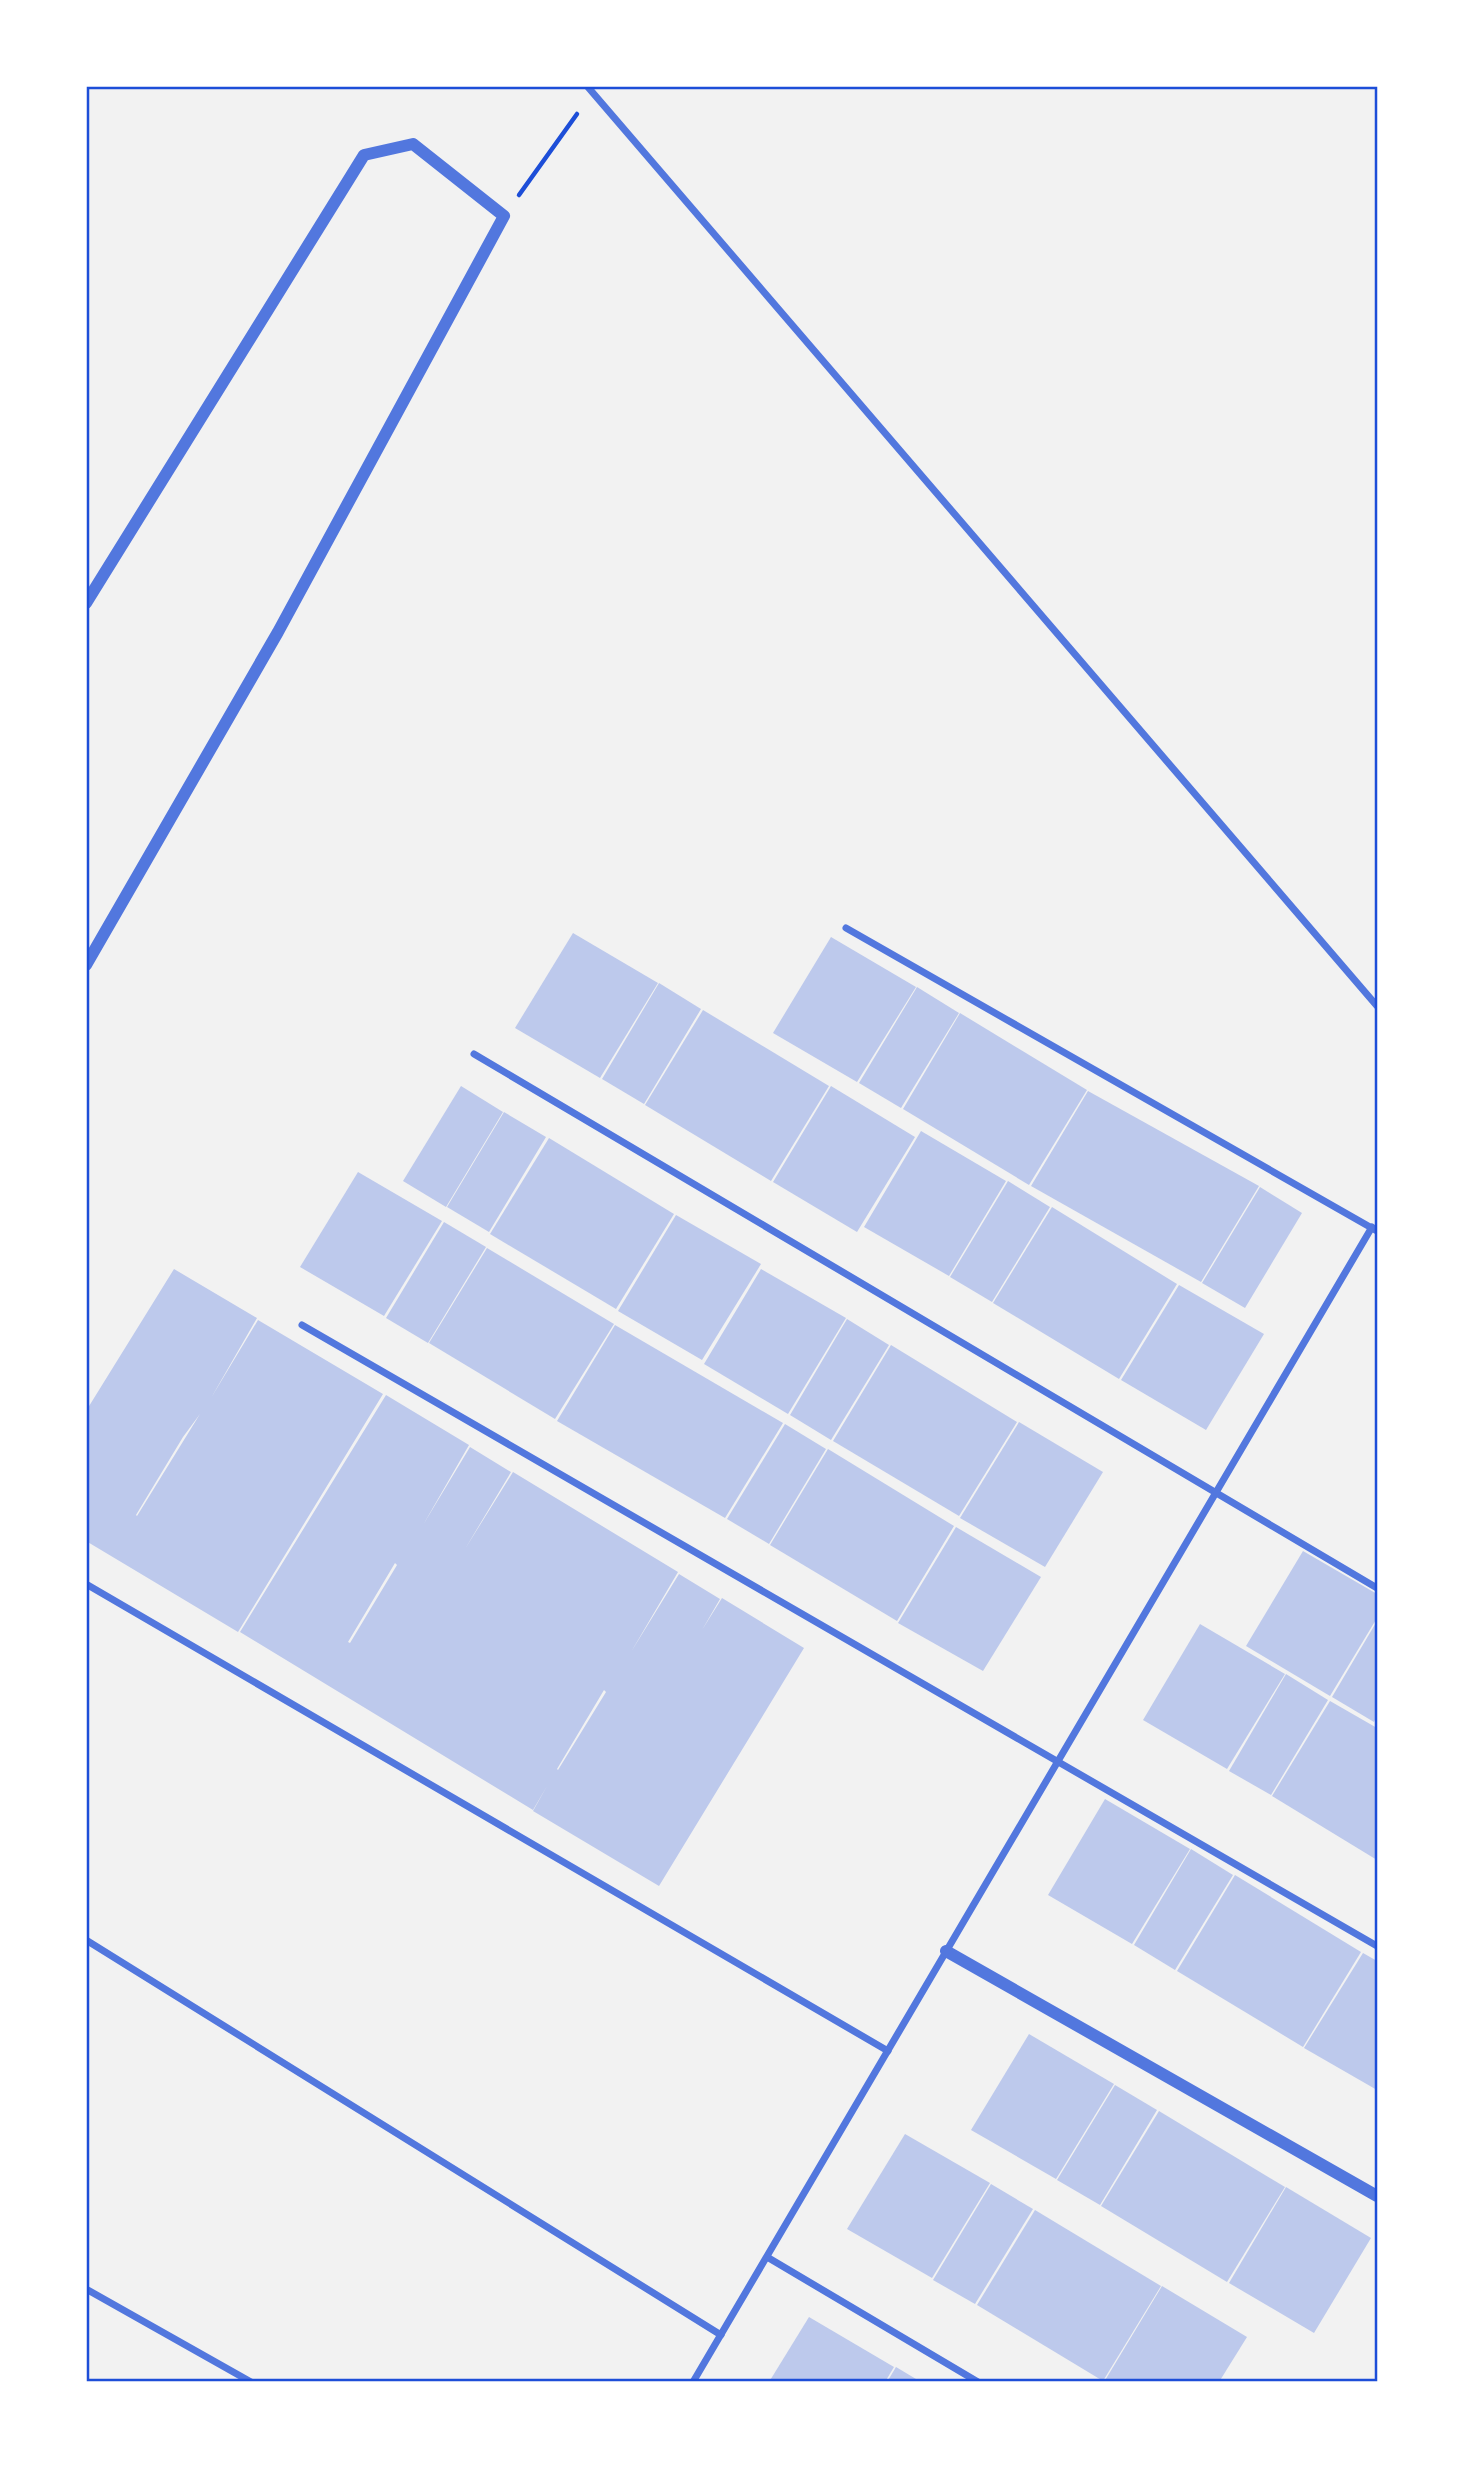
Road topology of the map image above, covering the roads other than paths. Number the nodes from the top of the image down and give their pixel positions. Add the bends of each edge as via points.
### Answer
1 (590, 89) edge
2 (86, 603) edge
3 (846, 928) dead end
4 (86, 965) edge
5 (1377, 1006) edge
6 (474, 1054) dead end
7 (1375, 1229) edge
8 (302, 1325) dead end
9 (1216, 1492) junction
10 (86, 1584) edge
11 (1377, 1588) edge
12 (1059, 1760) junction
13 (86, 1940) edge
14 (1377, 1946) edge
15 (946, 1951) junction
16 (888, 2051) junction
17 (1377, 2196) edge
18 (767, 2257) junction
19 (86, 2289) edge
20 (720, 2335) junction
21 (251, 2382) edge
22 (693, 2382) edge
23 (978, 2382) edge

1 - 5 street
2 - 4 street via 363,155 413,144 504,216 278,632
3 - 7 street
6 - 9 street
7 - 9 street
8 - 12 street
9 - 11 street
9 - 12 street
10 - 16 street
12 - 14 street
12 - 15 street
13 - 20 street
15 - 16 street
15 - 17 street
16 - 18 street
18 - 20 street
18 - 23 street
19 - 21 street
20 - 22 street

